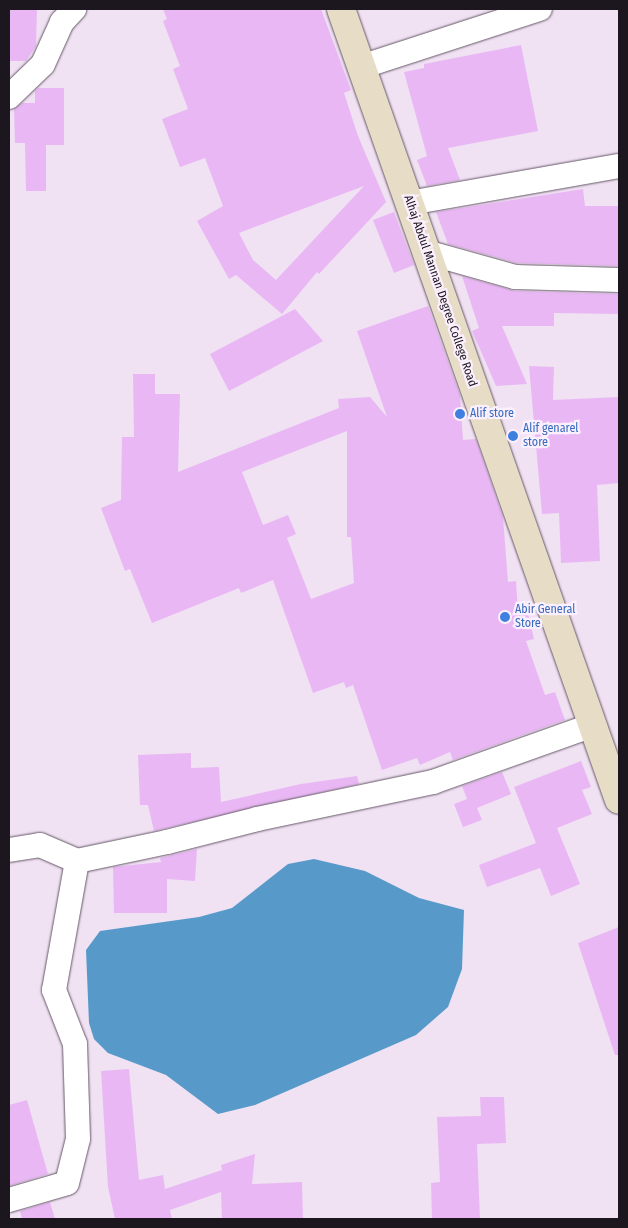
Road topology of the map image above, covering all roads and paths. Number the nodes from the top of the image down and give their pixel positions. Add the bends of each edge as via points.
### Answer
1 (74, 9) edge
2 (340, 9) edge
3 (540, 9) edge
4 (361, 67) junction
5 (9, 98) edge
6 (619, 166) edge
7 (409, 203) junction
8 (426, 252) junction
9 (619, 280) edge
10 (593, 725) junction
11 (617, 787) edge
12 (9, 850) edge
13 (77, 861) junction
14 (9, 1200) edge

1 - 5 street via 62,22 43,64
2 - 4 street, Alhaj Abdul Mannan Degree College Road
3 - 4 street
4 - 7 street, Alhaj Abdul Mannan Degree College Road
6 - 7 street
7 - 8 street, Alhaj Abdul Mannan Degree College Road
8 - 9 street via 515,277
8 - 10 street, Alhaj Abdul Mannan Degree College Road
10 - 11 street, Alhaj Abdul Mannan Degree College Road
10 - 13 street via 433,782
12 - 13 street via 40,845
13 - 14 street via 54,990 74,1044 78,1140 67,1183

